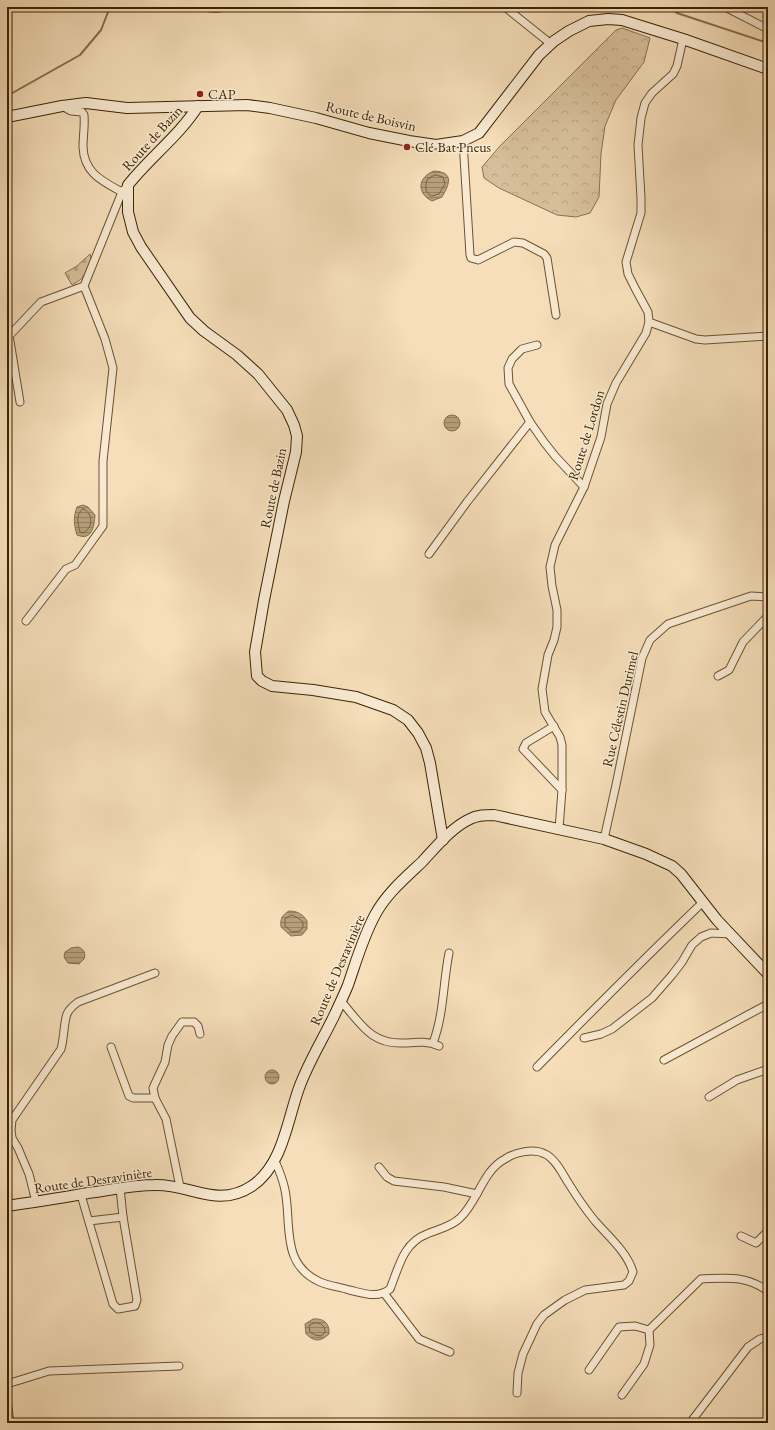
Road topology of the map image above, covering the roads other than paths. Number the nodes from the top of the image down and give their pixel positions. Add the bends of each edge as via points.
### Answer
1 (505, 7) edge
2 (725, 7) edge
3 (737, 10) edge
4 (768, 29) edge
5 (682, 39) junction
6 (551, 44) junction
7 (768, 69) edge
8 (62, 106) junction
9 (198, 106) junction
10 (7, 117) edge
11 (463, 141) junction
12 (125, 188) junction
13 (84, 286) junction
14 (556, 315) dead end
15 (649, 322) junction
16 (768, 336) edge
17 (8, 337) edge
18 (538, 346) dead end
19 (20, 402) dead end
20 (530, 422) junction
21 (584, 487) junction
22 (428, 554) dead end
23 (768, 597) edge
24 (768, 616) edge
25 (26, 621) dead end
26 (718, 676) dead end
27 (554, 726) junction
28 (562, 790) junction
29 (439, 821) junction
30 (459, 826) junction
31 (558, 829) junction
32 (604, 839) junction
33 (442, 840) junction
34 (703, 902) junction
35 (731, 934) junction
36 (449, 953) dead end
37 (155, 973) dead end
38 (768, 974) edge
39 (341, 1001) junction
40 (768, 1004) edge
41 (200, 1034) dead end
42 (584, 1038) dead end
43 (111, 1047) dead end
44 (664, 1060) dead end
45 (537, 1067) dead end
46 (768, 1069) edge
47 (709, 1097) dead end
48 (155, 1098) junction
49 (275, 1161) junction
50 (379, 1167) dead end
51 (180, 1187) junction
52 (120, 1188) junction
53 (477, 1194) junction
54 (81, 1195) junction
55 (36, 1202) junction
56 (7, 1206) edge
57 (123, 1217) junction
58 (89, 1221) junction
59 (768, 1235) edge
60 (741, 1236) dead end
61 (768, 1291) edge
62 (384, 1293) junction
63 (649, 1330) junction
64 (768, 1337) edge
65 (450, 1352) dead end
66 (179, 1366) dead end
67 (589, 1370) dead end
68 (7, 1384) edge
69 (517, 1393) dead end
70 (622, 1394) dead end
71 (7, 1400) edge
72 (10, 1423) edge
73 (690, 1423) edge

1 - 6 street
2 - 3 street
3 - 4 street
5 - 6 street, Route de Boisvin via 622,20 608,19 590,21 569,31
5 - 7 street, Route de Boisvin
5 - 15 street via 673,74 652,93 640,118 640,213 626,262 628,274 648,312
6 - 11 street, Route de Boisvin via 539,55 479,133
8 - 9 street, Route de Boisvin via 86,103 127,108
8 - 10 street, Route de Boisvin
8 - 12 street via 71,111 82,112 84,115 84,155 91,172 103,182
9 - 11 street, Route de Boisvin via 270,108 368,132 436,145
9 - 12 street, Route de Bazin via 189,121
11 - 14 street via 471,258 478,260 514,242 523,243 544,254 547,258
12 - 13 street
12 - 29 street, Route de Bazin via 133,232 190,318 258,374 287,410 296,430 296,452 255,652 257,676 272,686 356,697 393,710 408,720 426,748
13 - 17 street via 41,302
13 - 25 street via 106,339 113,368 103,461 103,526 75,565 66,569
15 - 16 street via 705,340
15 - 21 street, Route de Lordon via 646,333 616,383 607,404 601,437
17 - 19 street
18 - 20 street via 517,352 508,368 509,384
20 - 21 street via 555,456
20 - 22 street
21 - 27 street, Route de Lordon via 555,545 550,567 557,627 548,655 542,688 545,712
23 - 32 street, Rue Célestin Durimel via 751,596 668,624 650,640 642,658
24 - 26 street via 743,642 729,670
27 - 28 street, Route de Lordon via 562,745
27 - 28 street via 526,743 523,749
28 - 31 street, Route de Lordon
29 - 30 street
29 - 33 street, Route de Bazin
30 - 31 street, Route de Desravinière via 469,819 494,815
30 - 33 street, Route de Desravinière
31 - 32 street, Route de Desravinière
32 - 34 street, Route de Desravinière via 672,866
33 - 39 street, Route de Desravinière via 390,894 376,914 365,935
34 - 35 street, Route de Desravinière
34 - 45 street
35 - 38 street, Route de Desravinière
35 - 42 street via 711,933 701,937 652,998 612,1029
36 - 39 street via 436,1045 425,1042 395,1044 376,1038
37 - 55 street via 78,1002 67,1014 61,1049 12,1120 12,1138 29,1174
39 - 49 street, Route de Desravinière via 299,1088
40 - 44 street
41 - 48 street via 194,1022 182,1022 178,1027 168,1045 165,1062 153,1088
43 - 48 street via 129,1096
46 - 47 street via 737,1080
48 - 51 street via 166,1119
49 - 51 street, Route de Desravinière via 266,1174 240,1192 208,1196
49 - 62 street via 285,1190 290,1244 295,1260 305,1272 320,1282 366,1294
50 - 53 street via 394,1181
51 - 52 street, Route de Desravinière via 156,1185
52 - 54 street, Route de Desravinière
52 - 57 street
53 - 62 street via 459,1219 415,1239 407,1249 390,1289
53 - 69 street via 487,1176 505,1158 521,1152 544,1153 555,1162 594,1220 627,1258 633,1272 624,1285 585,1290 544,1315 523,1354 518,1373
54 - 55 street, Route de Desravinière
54 - 58 street
55 - 56 street, Route de Desravinière
57 - 58 street
57 - 58 street via 137,1300 135,1306 118,1309 113,1304
59 - 60 street via 765,1234 756,1243
61 - 63 street via 754,1282 743,1279 701,1279
62 - 65 street via 419,1339
63 - 67 street via 634,1326 619,1327
63 - 70 street via 650,1344 644,1364
64 - 73 street via 748,1347
66 - 68 street via 49,1371
71 - 72 street

